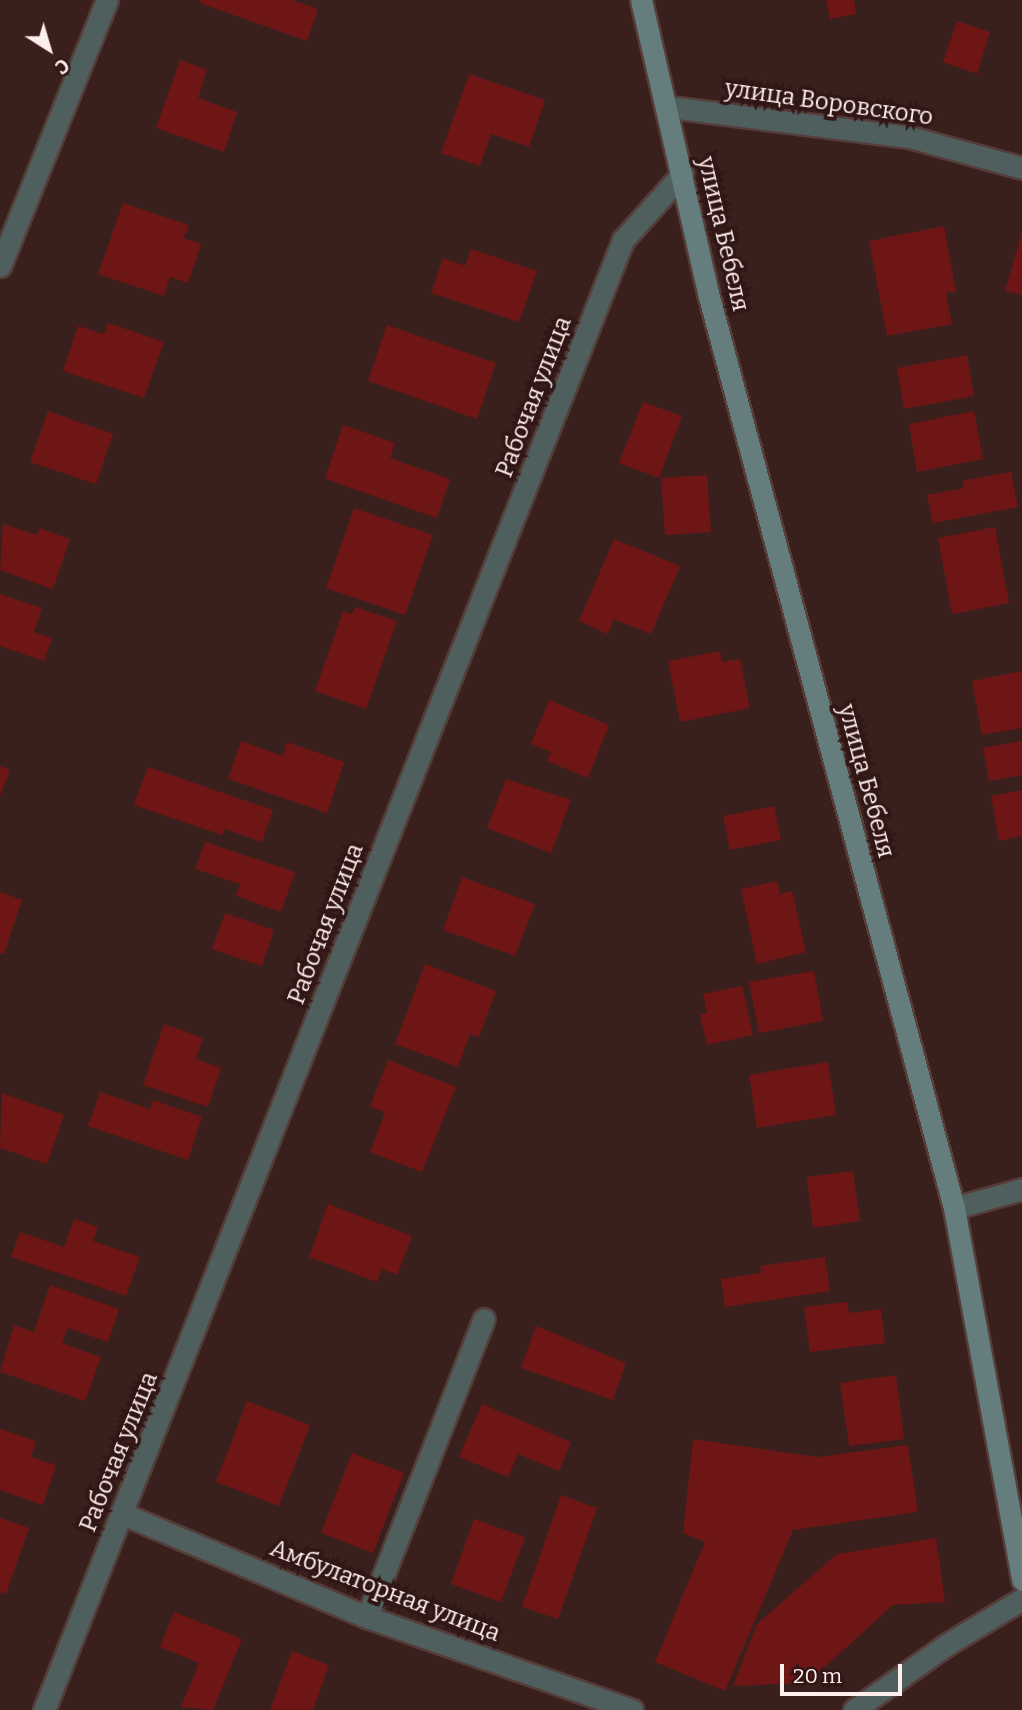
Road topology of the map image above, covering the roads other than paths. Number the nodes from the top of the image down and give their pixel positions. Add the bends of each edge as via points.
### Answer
1 (107, 0) edge
2 (641, 0) edge
3 (669, 107) junction
4 (1022, 168) edge
5 (682, 174) junction
6 (0, 266) edge
7 (1022, 1189) edge
8 (954, 1208) junction
9 (484, 1319) dead end
10 (123, 1514) junction
11 (1022, 1580) edge
12 (1022, 1599) edge
13 (367, 1617) junction
14 (44, 1710) edge
15 (632, 1710) edge
16 (854, 1710) edge

1 - 6 street
2 - 3 street, улица Бебеля
3 - 4 street, улица Воровского via 909,137
3 - 5 street, улица Бебеля
5 - 8 street, улица Бебеля via 708,293
5 - 10 street, Рабочая улица via 624,240
7 - 8 street
8 - 11 street, улица Бебеля
9 - 13 street
10 - 13 street, Амбулаторная улица
10 - 14 street, Рабочая улица
12 - 16 street via 946,1645
13 - 15 street, Амбулаторная улица

